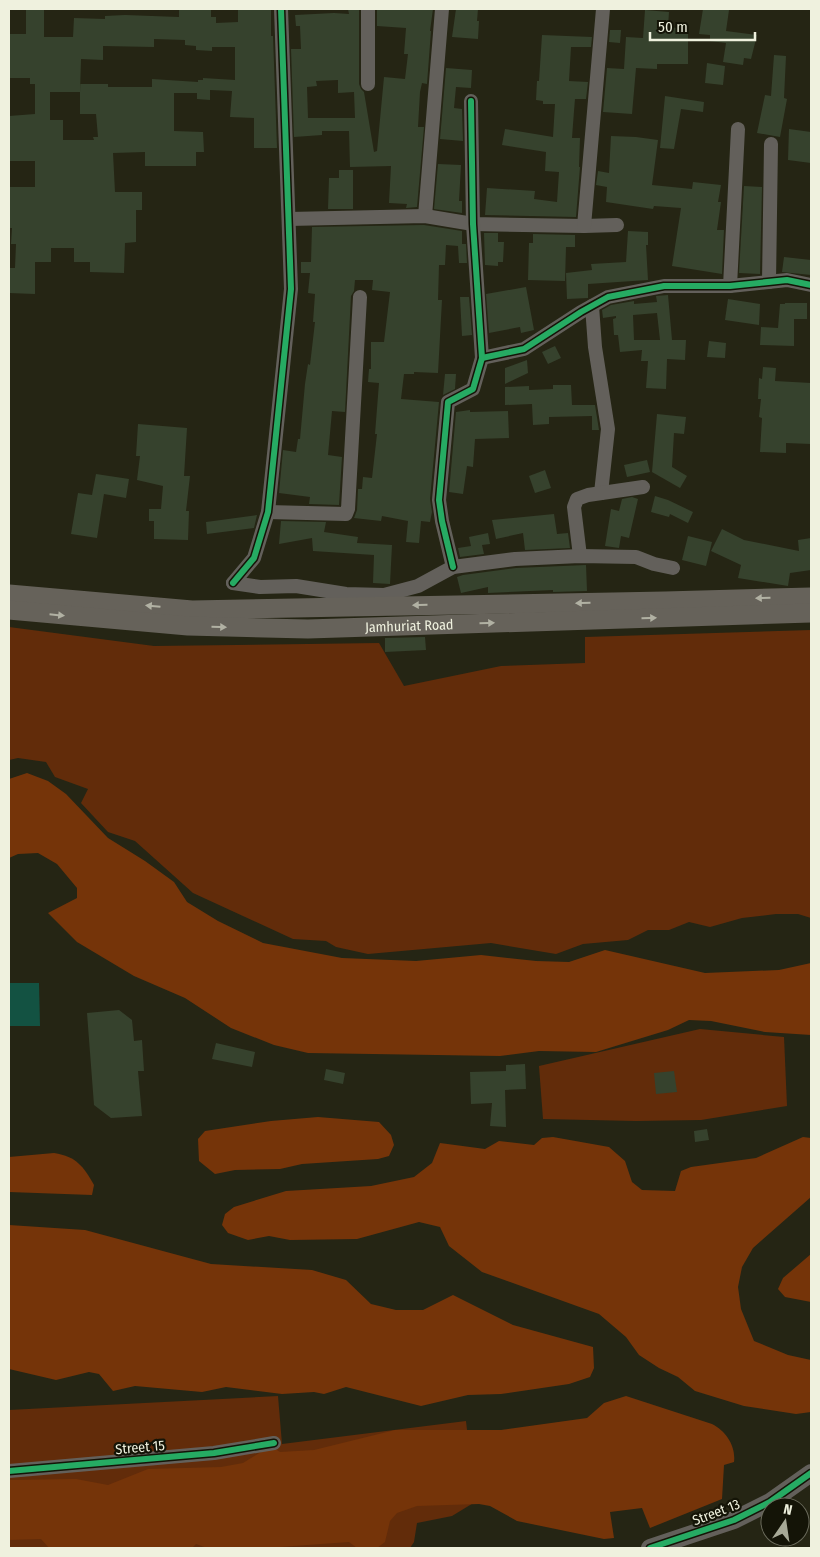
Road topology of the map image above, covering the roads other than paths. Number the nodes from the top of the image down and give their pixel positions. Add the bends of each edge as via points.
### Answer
1 (281, 9) edge
2 (368, 9) edge
3 (442, 9) edge
4 (603, 9) edge
5 (368, 84) dead end
6 (471, 102) dead end
7 (738, 129) dead end
8 (772, 144) dead end
9 (425, 216) junction
10 (289, 219) junction
11 (473, 224) junction
12 (617, 224) dead end
13 (584, 226) junction
14 (769, 282) junction
15 (811, 285) edge
16 (730, 286) junction
17 (360, 297) dead end
18 (592, 306) junction
19 (482, 358) junction
20 (643, 487) dead end
21 (601, 493) junction
22 (268, 512) junction
23 (580, 556) junction
24 (453, 567) junction
25 (673, 568) dead end
26 (296, 586) junction
27 (9, 594) edge
28 (811, 596) edge
29 (309, 608) junction
30 (9, 610) edge
31 (811, 613) edge
32 (274, 1443) dead end
33 (9, 1471) edge
34 (811, 1473) edge
35 (650, 1548) edge

1 - 10 street
2 - 5 street
3 - 9 street
4 - 13 street
6 - 11 street
7 - 16 street
8 - 14 street
9 - 10 street
9 - 11 street
10 - 22 street via 291,289
11 - 13 street
11 - 19 street
12 - 13 street
14 - 15 street via 787,280
14 - 16 street
16 - 18 street via 664,286 608,297
17 - 22 street via 346,514
18 - 19 street via 524,348
18 - 21 street via 608,429
19 - 24 street via 474,388 448,402 439,500
20 - 21 street
21 - 23 street via 577,499 574,507
22 - 26 street via 254,558 233,583 260,587
23 - 24 street via 515,559
23 - 25 street via 636,557
24 - 26 street via 418,586 384,596
26 - 29 street
29 -> 27 main road, Jamhuriat Road via 192,610
28 -> 29 main road, Jamhuriat Road
30 -> 31 main road, Jamhuriat Road via 188,626 308,629
32 - 33 street, Street 15 via 214,1453
34 - 35 street, Street 13 via 770,1502 734,1520

